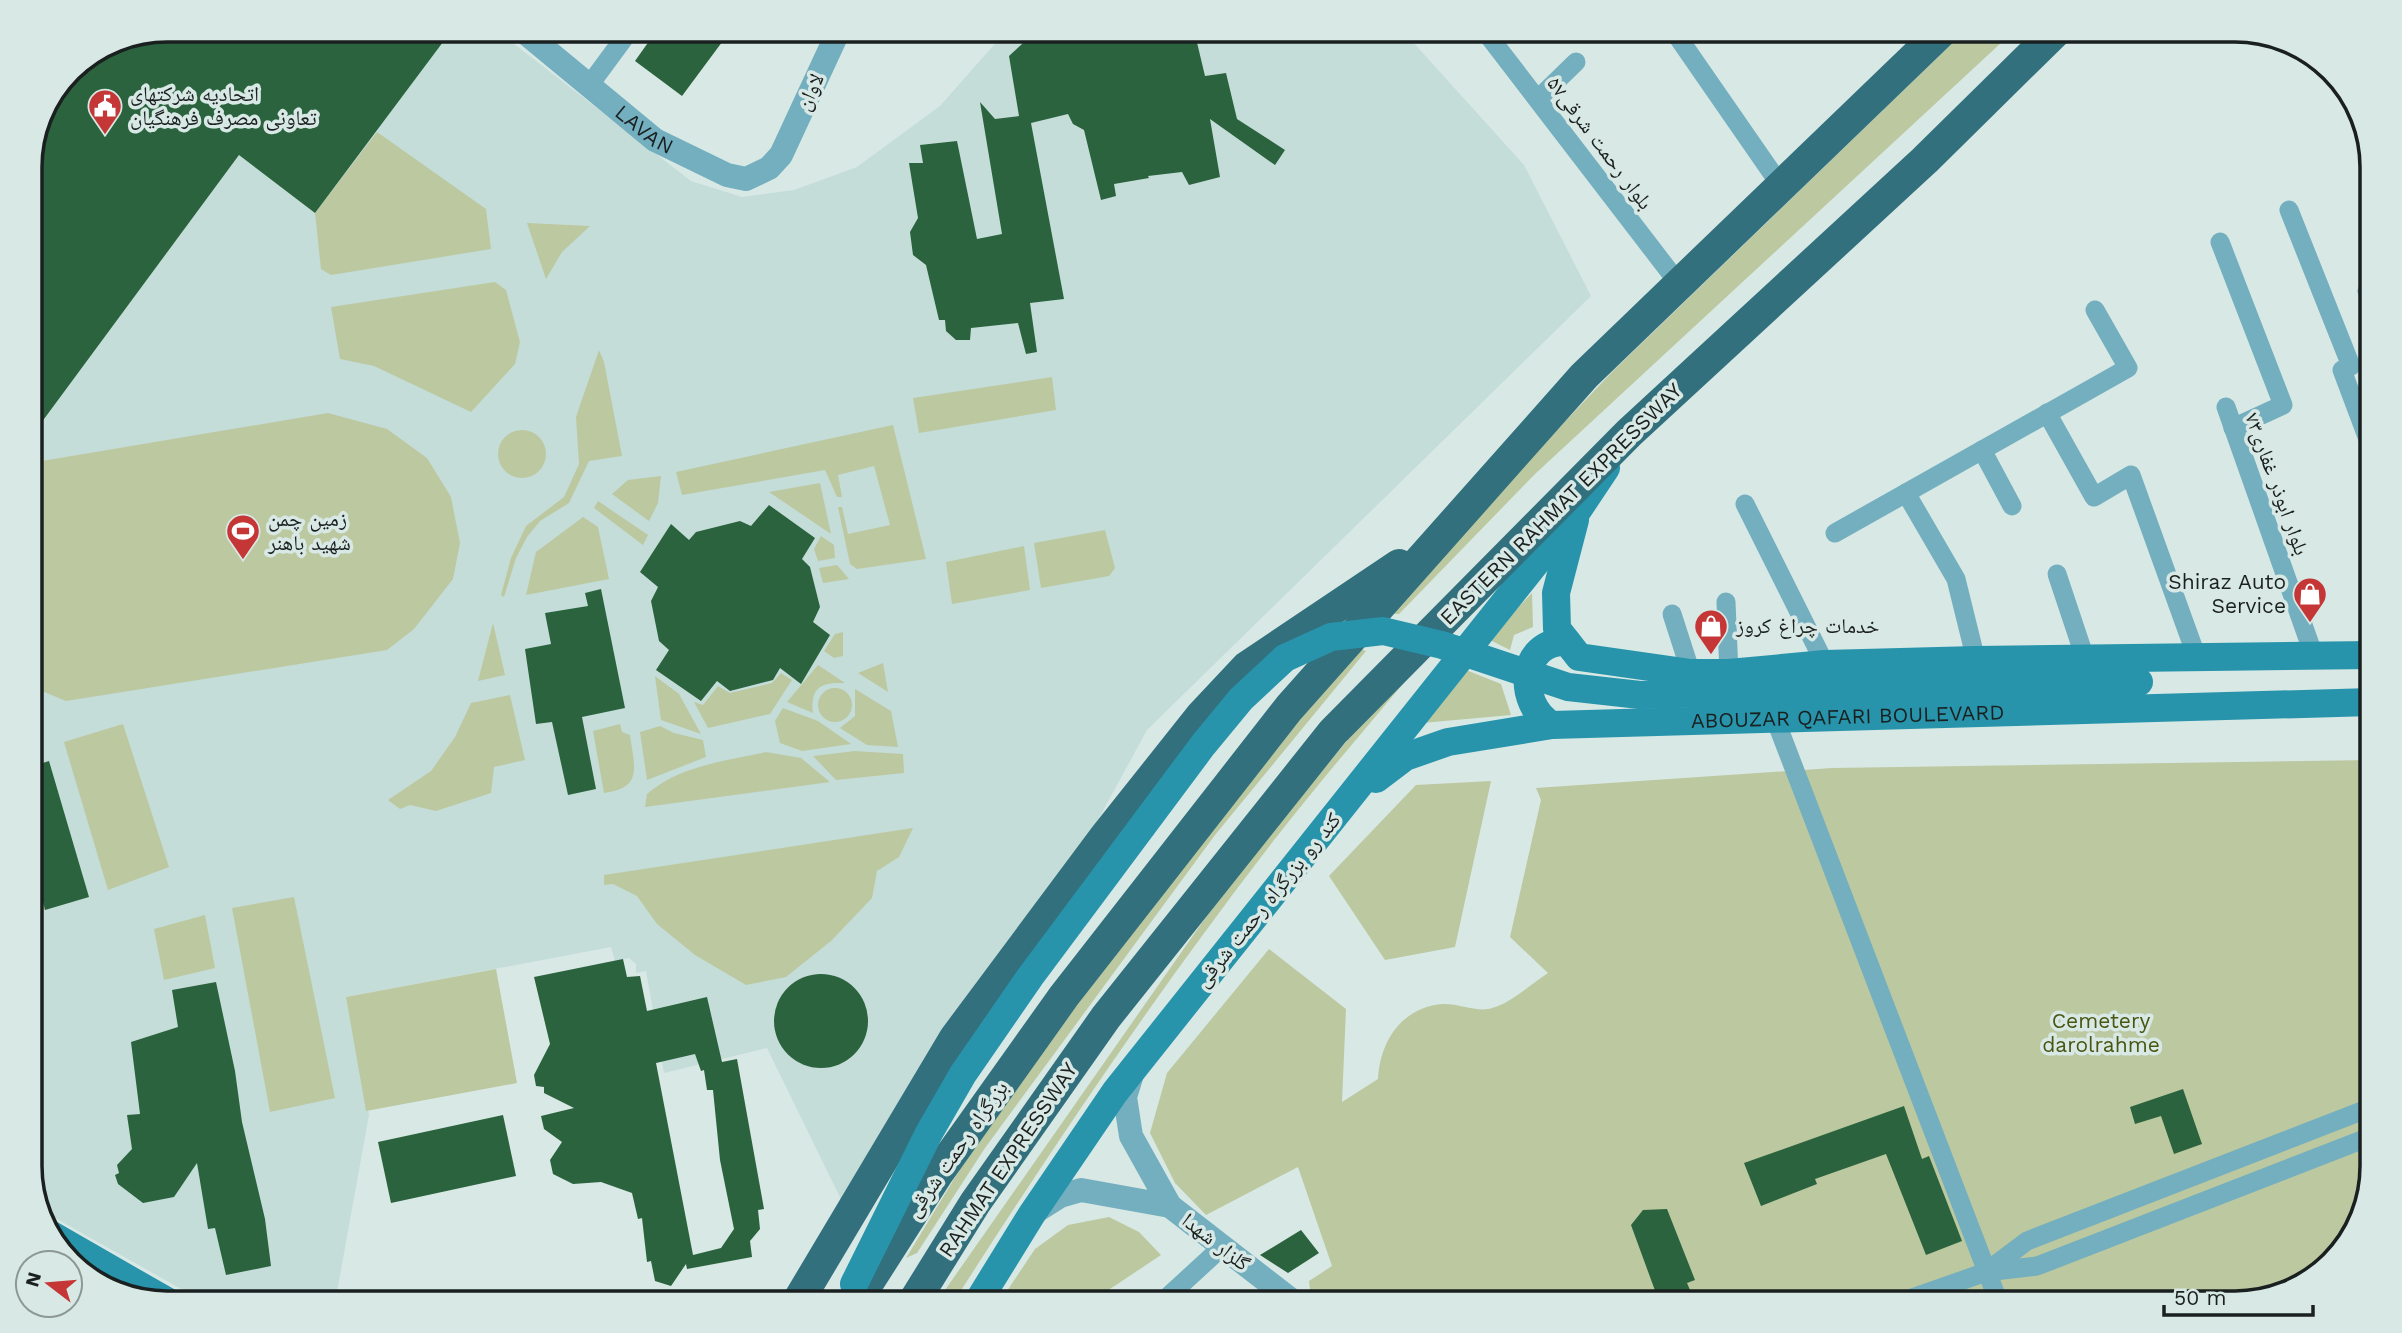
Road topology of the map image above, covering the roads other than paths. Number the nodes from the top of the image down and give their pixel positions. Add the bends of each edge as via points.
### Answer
1 (536, 42) edge
2 (621, 42) edge
3 (833, 42) edge
4 (1493, 42) edge
5 (1681, 42) edge
6 (1931, 42) edge
7 (2045, 42) edge
8 (1576, 62) dead end
9 (588, 87) junction
10 (1538, 99) junction
11 (1781, 186) junction
12 (2289, 210) dead end
13 (2220, 242) dead end
14 (1679, 284) junction
15 (2095, 310) dead end
16 (2226, 407) dead end
17 (2047, 413) junction
18 (2360, 418) edge
19 (2233, 428) junction
20 (1629, 433) junction
21 (1982, 450) junction
22 (1906, 493) junction
23 (1745, 504) dead end
24 (2012, 506) dead end
25 (1578, 510) junction
26 (1448, 529) junction
27 (1835, 533) dead end
28 (2057, 574) dead end
29 (1726, 602) dead end
30 (1672, 614) dead end
31 (1567, 642) junction
32 (2191, 655) junction
33 (2360, 655) edge
34 (2314, 656) junction
35 (2085, 658) junction
36 (1976, 660) junction
37 (1825, 664) junction
38 (1691, 673) junction
39 (1729, 673) junction
40 (2360, 702) edge
41 (1774, 716) junction
42 (1552, 725) junction
43 (1344, 804) junction
44 (1106, 1017) joint
45 (1135, 1067) junction
46 (2360, 1112) edge
47 (2360, 1141) edge
48 (1170, 1206) junction
49 (1032, 1214) junction
50 (73, 1247) edge
51 (1222, 1247) junction
52 (1986, 1272) junction
53 (146, 1289) edge
54 (804, 1291) edge
55 (854, 1291) edge
56 (855, 1291) edge
57 (920, 1291) edge
58 (984, 1291) edge
59 (1174, 1291) edge
60 (1278, 1291) edge
61 (1932, 1291) edge
62 (1994, 1291) edge

1 - 9 street
2 - 9 street
3 - 9 street, لاوان via 781,155 769,168 746,179 727,175 655,140
4 - 10 street, ۵۷بلوار رحمت شرقی
5 - 11 street
6 - 11 highway
7 - 20 highway, EASTERN RAHMAT EXPRESSWAY via 1925,160
8 - 10 street
10 - 14 street, ۵۷بلوار رحمت شرقی
11 - 14 highway
12 - 18 street via 2351,366 2342,370
13 - 19 street via 2283,405
14 - 26 highway via 1584,376
15 - 17 street via 2128,368
16 - 19 street, بلوار ابوذر غفاری۷۳
17 - 21 street
17 - 32 street via 2094,497 2131,475
19 - 34 street, بلوار ابوذر غفاری۷۳
20 - 25 main road
20 - 44 highway, EASTERN RAHMAT EXPRESSWAY via 1333,732
21 - 22 street
21 - 24 street
22 - 27 street
22 - 36 street via 1955,579
23 - 37 street
25 - 31 main road via 1556,593 1557,629
25 - 43 main road, کند رو بزرگراه رحمت شرقی
26 - 54 highway via 1247,667 1201,716 955,1038
26 - 56 highway, بزرگراه رحمت شرقی via 1289,708 1064,996
28 - 35 street
29 - 39 street
30 - 38 street
31 - 38 main road via 1579,657
31 - 42 main road via 1541,648 1529,674 1527,690 1534,711
32 - 34 main road
32 - 35 main road
32 - 55 main road, bridge via 2139,682 1640,695 1568,687 1443,645 1383,631 1345,634 1306,647 1285,658 1241,699 1030,977 963,1074 929,1133
33 - 34 main road
35 - 36 main road
36 - 37 main road
37 - 39 main road
38 - 39 main road
40 - 41 main road, ABOUZAR QAFARI BOULEVARD
41 - 42 main road, ABOUZAR QAFARI BOULEVARD
41 - 52 street
42 - 43 main road, ABOUZAR QAFARI BOULEVARD via 1448,742 1405,757
43 - 45 main road, کند رو بزرگراه رحمت شرقی
44 - 57 highway, RAHMAT EXPRESSWAY via 975,1203
45 - 48 street, گلزار شهدا via 1125,1097 1131,1136
45 - 49 main road, کند رو بزرگراه رحمت شرقی
46 - 52 street via 2027,1241
47 - 52 street via 2036,1266
48 - 49 street, گلزار شهدا via 1081,1189 1060,1195
48 - 51 street, گلزار شهدا
49 - 58 main road, کند رو بزرگراه رحمت شرقی
50 - 53 main road
51 - 59 street
51 - 60 street, گلزار شهدا
52 - 61 street
52 - 62 street

